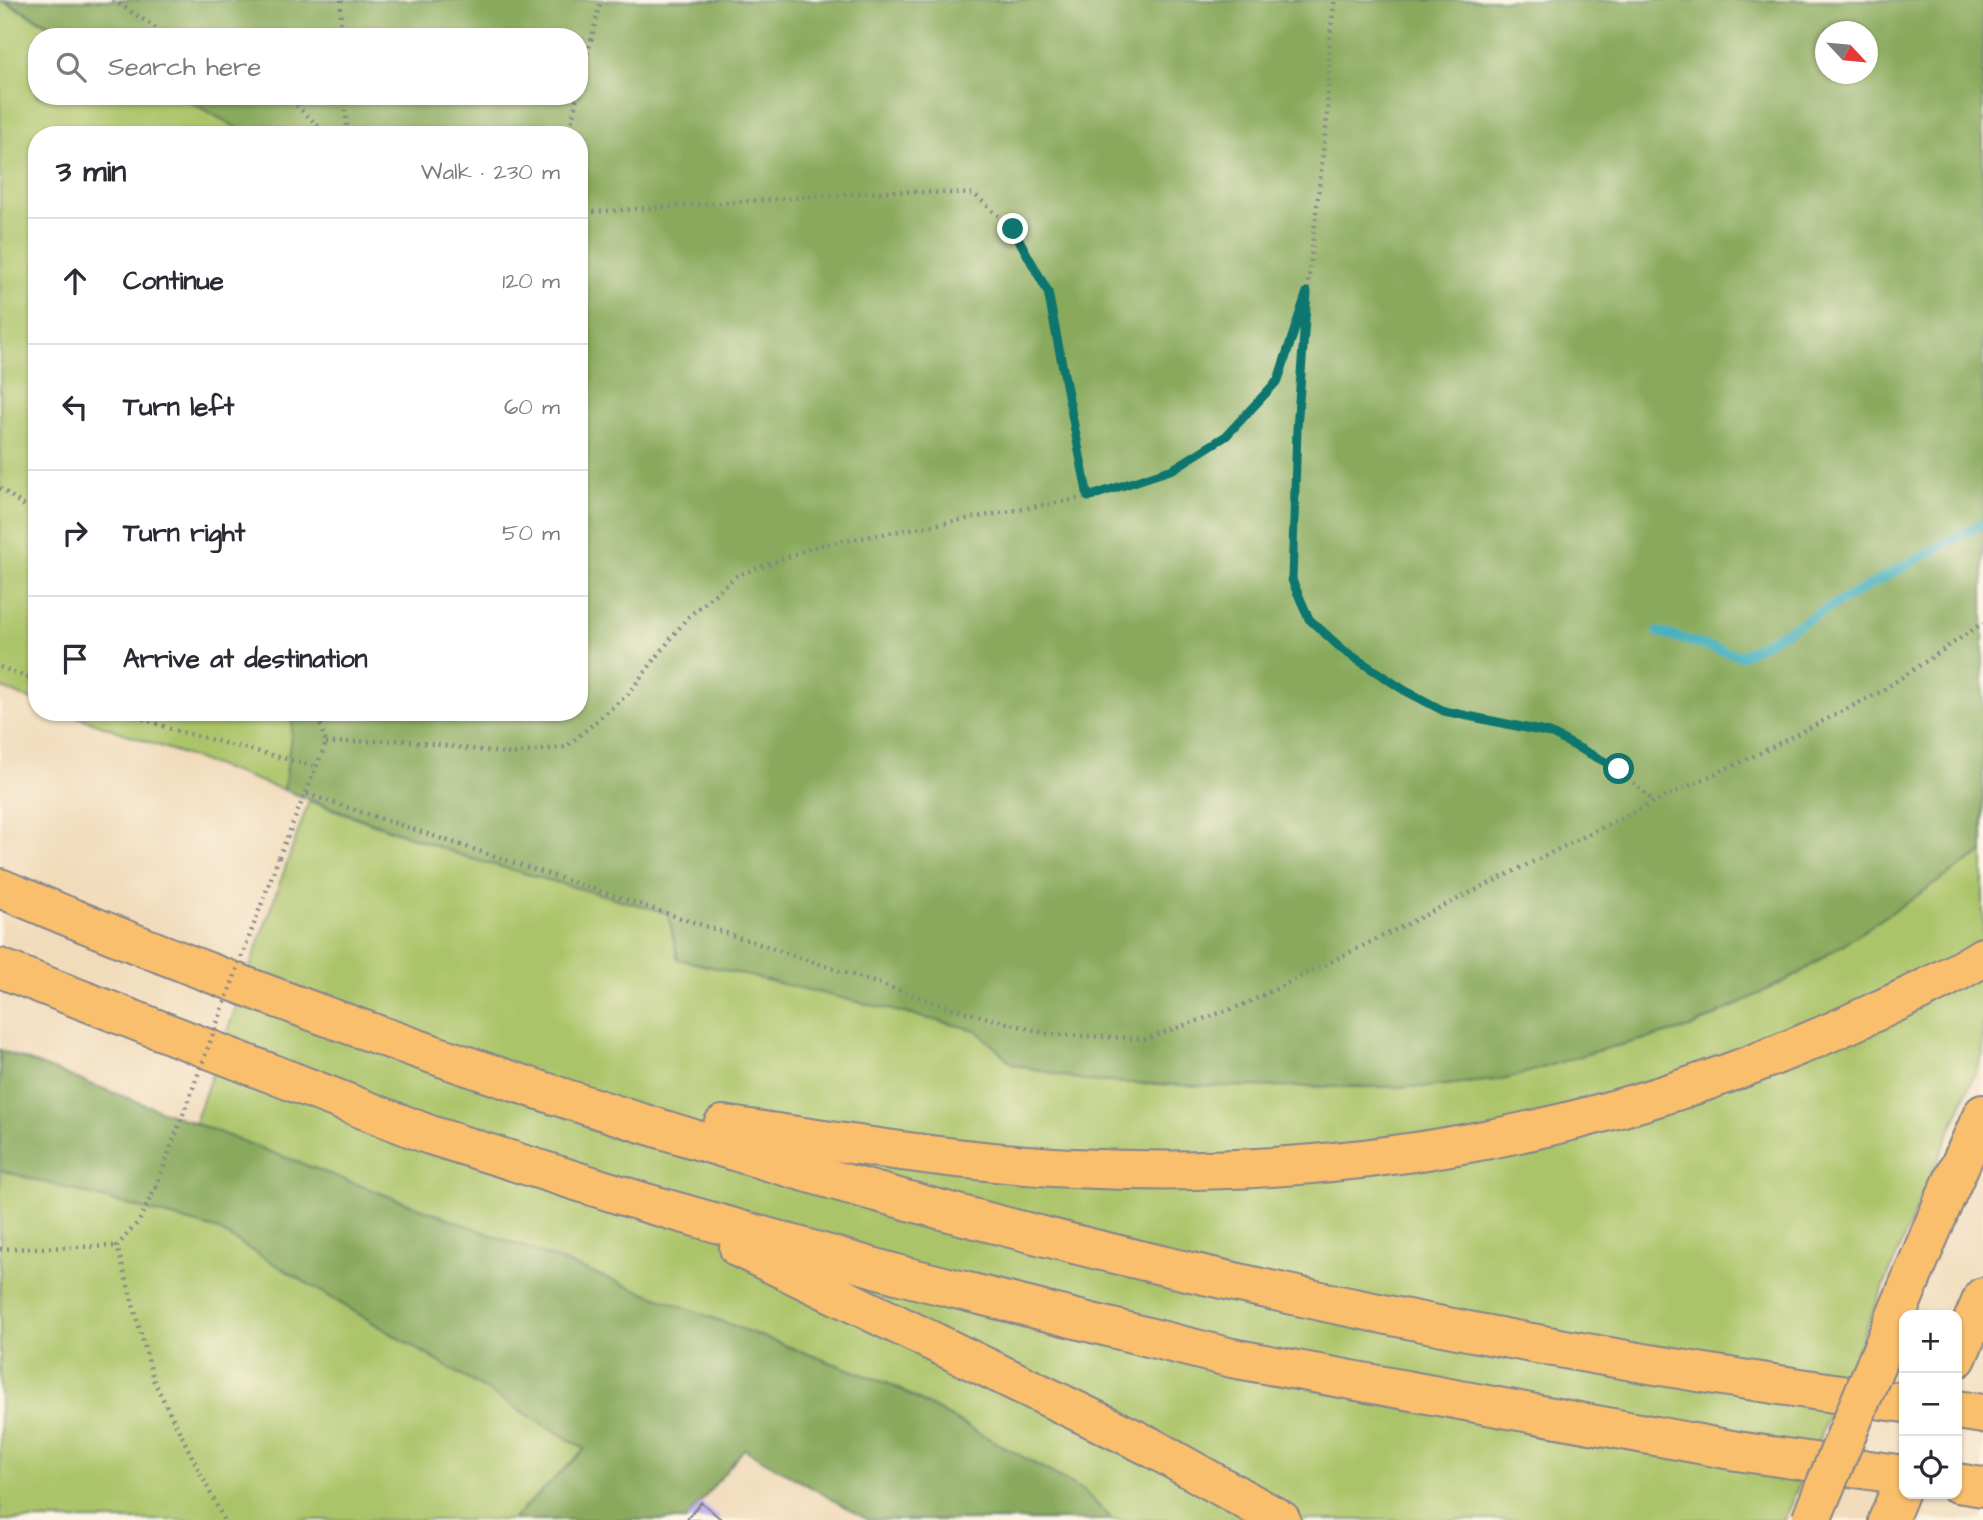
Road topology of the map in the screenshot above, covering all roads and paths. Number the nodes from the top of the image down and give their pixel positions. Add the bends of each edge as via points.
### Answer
1 (113, 0) edge
2 (124, 0) edge
3 (341, 0) edge
4 (601, 0) edge
5 (1335, 0) edge
6 (128, 7) junction
7 (157, 28) edge
8 (340, 28) edge
9 (588, 52) edge
10 (296, 105) edge
11 (345, 105) edge
12 (576, 105) edge
13 (318, 126) edge
14 (347, 126) edge
15 (571, 126) edge
16 (588, 211) edge
17 (1307, 292) junction
18 (0, 488) edge
19 (1088, 497) junction
20 (28, 508) edge
21 (1983, 623) edge
22 (0, 667) edge
23 (28, 678) edge
24 (148, 721) edge
25 (319, 721) edge
26 (321, 721) edge
27 (321, 729) junction
28 (326, 743) junction
29 (317, 767) junction
30 (307, 794) junction
31 (1654, 802) junction
32 (0, 888) edge
33 (1983, 957) edge
34 (0, 968) edge
35 (583, 1106) junction
36 (1983, 1114) edge
37 (646, 1203) junction
38 (117, 1246) junction
39 (0, 1250) edge
40 (1983, 1297) edge
41 (1962, 1346) edge
42 (1899, 1402) edge
43 (1962, 1411) edge
44 (1983, 1414) edge
45 (1899, 1474) edge
46 (1962, 1484) edge
47 (1983, 1487) edge
48 (1899, 1493) edge
49 (224, 1520) edge
50 (1281, 1520) edge
51 (1811, 1520) edge
52 (1888, 1520) edge

1 - 6 path
2 - 6 path
3 - 8 path
4 - 9 path
5 - 17 path
6 - 7 path
10 - 13 path
11 - 14 path
12 - 15 path
16 - 19 path via 892,191 974,194 1013,229 1048,292
17 - 19 path via 1278,380 1226,436 1173,469
17 - 31 path via 1292,580 1309,619 1343,650 1404,690 1444,711 1550,733 1619,769
18 - 20 path
19 - 28 path via 817,546 736,576 687,618 628,694 566,747 511,754 400,740
21 - 31 path via 1880,691 1760,754
22 - 23 path
24 - 29 path
25 - 27 path
26 - 27 path
27 - 28 path
28 - 29 path
29 - 30 path
30 - 31 path via 958,1010 1049,1034 1145,1039 1243,1005
30 - 38 path, bridge via 289,827 156,1187 139,1221
32 - 35 main road via 290,1004
33 - 35 main road via 1890,1005 1712,1080 1536,1131 1380,1159 1213,1169 1072,1168 933,1156
34 - 37 main road via 430,1135
35 - 42 main road via 915,1202 1236,1283 1584,1353
36 - 51 main road, bridge
37 - 45 main road via 900,1275 1232,1358 1737,1451
37 - 50 main road via 1149,1446
38 - 39 path
38 - 49 path via 154,1381
40 - 41 main road
43 - 44 main road
46 - 47 main road
48 - 52 main road

